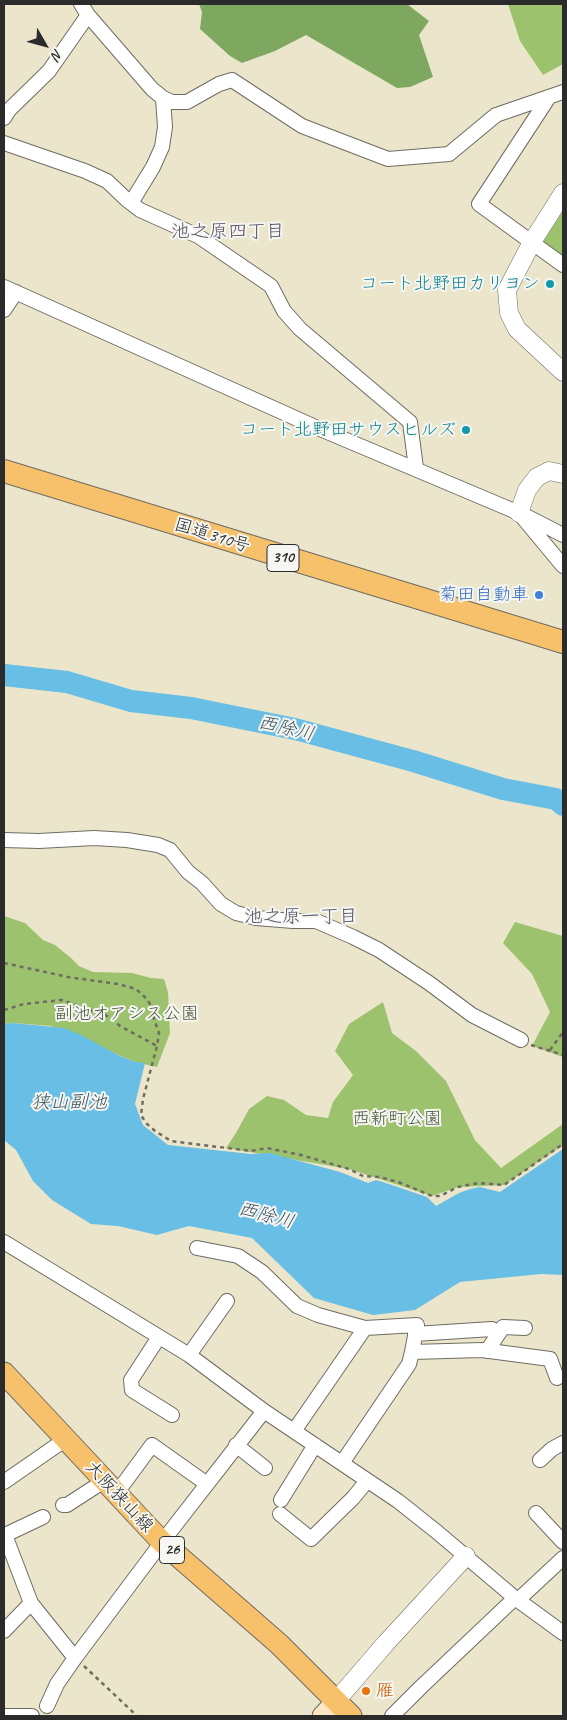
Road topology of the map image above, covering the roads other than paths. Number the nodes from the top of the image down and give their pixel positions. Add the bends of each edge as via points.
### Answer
1 (84, 9) edge
2 (563, 92) edge
3 (549, 97) junction
4 (163, 98) junction
5 (4, 118) edge
6 (4, 142) edge
7 (563, 193) edge
8 (131, 203) junction
9 (532, 242) junction
10 (563, 265) edge
11 (10, 289) edge
12 (4, 310) edge
13 (563, 372) edge
14 (416, 468) junction
15 (4, 471) edge
16 (563, 474) edge
17 (519, 512) junction
18 (563, 535) edge
19 (563, 566) edge
20 (563, 642) edge
21 (4, 840) edge
22 (521, 1040) road end
23 (4, 1242) edge
24 (197, 1248) dead end
25 (227, 1301) dead end
26 (365, 1328) junction
27 (526, 1328) dead end
28 (492, 1329) dead end
29 (415, 1334) junction
30 (159, 1337) junction
31 (487, 1350) junction
32 (412, 1352) junction
33 (189, 1355) junction
34 (4, 1373) edge
35 (557, 1378) dead end
36 (264, 1410) junction
37 (172, 1415) dead end
38 (294, 1431) junction
39 (66, 1439) junction
40 (236, 1445) junction
41 (315, 1445) junction
42 (555, 1445) edge
43 (540, 1460) dead end
44 (342, 1463) junction
45 (265, 1468) dead end
46 (367, 1480) junction
47 (4, 1482) edge
48 (207, 1484) junction
49 (110, 1488) junction
50 (62, 1505) dead end
51 (536, 1513) dead end
52 (43, 1517) dead end
53 (162, 1542) junction
54 (563, 1542) edge
55 (466, 1556) junction
56 (563, 1558) edge
57 (516, 1599) junction
58 (31, 1603) junction
59 (4, 1631) edge
60 (563, 1633) edge
61 (76, 1658) junction
62 (47, 1706) dead end
63 (329, 1708) edge
64 (4, 1716) edge
65 (32, 1716) edge
66 (351, 1716) edge
67 (392, 1716) edge

1 - 4 street
1 - 5 street via 49,71
2 - 3 street
3 - 4 street via 496,115 449,154 388,159 302,126 232,80 187,102
3 - 9 street via 479,204
4 - 8 street via 165,127 162,147
6 - 8 street via 93,174 107,181
7 - 9 street
8 - 14 street via 198,236 271,286 284,311 300,329 410,422
9 - 10 street
9 - 13 street via 507,290 509,313 516,329
11 - 12 street
11 - 14 street via 313,426
14 - 17 street
15 - 20 highway, 国道310号 / 310
16 - 17 street via 549,472 537,477 527,490
17 - 18 street
17 - 19 street
21 - 22 street via 94,838 158,845 170,850 221,904 236,913 256,918 316,921 353,937 379,950 472,1015
23 - 30 street
24 - 26 street via 238,1256 262,1272 297,1306
25 - 33 street
26 - 29 street via 417,1325
26 - 38 street
27 - 31 street via 503,1327
28 - 29 street
29 - 32 street
30 - 33 street
30 - 37 street via 131,1380 132,1390
31 - 32 street
31 - 35 street via 550,1359
32 - 44 street via 409,1364
33 - 36 street
34 - 39 main road, 大阪狭山線 / 26
36 - 38 street
36 - 40 street
38 - 41 street
39 - 47 street
39 - 49 main road, 大阪狭山線 / 26
40 - 45 street
40 - 48 street
41 - 44 street
41 - 46 street via 280,1507 290,1528 311,1539
42 - 43 street
44 - 46 street
46 - 55 street
48 - 49 street via 152,1445
48 - 53 street
49 - 50 street
49 - 53 main road, 大阪狭山線 / 26
51 - 54 street
52 - 58 street via 5,1535
53 - 61 street
53 - 63 main road, 大阪狭山線 / 26 via 280,1644
55 - 57 street
55 - 63 street
56 - 57 street
57 - 60 street
57 - 67 street
58 - 59 street
58 - 61 street
61 - 62 street via 57,1684
63 - 66 main road, 大阪狭山線 / 26
64 - 65 street

